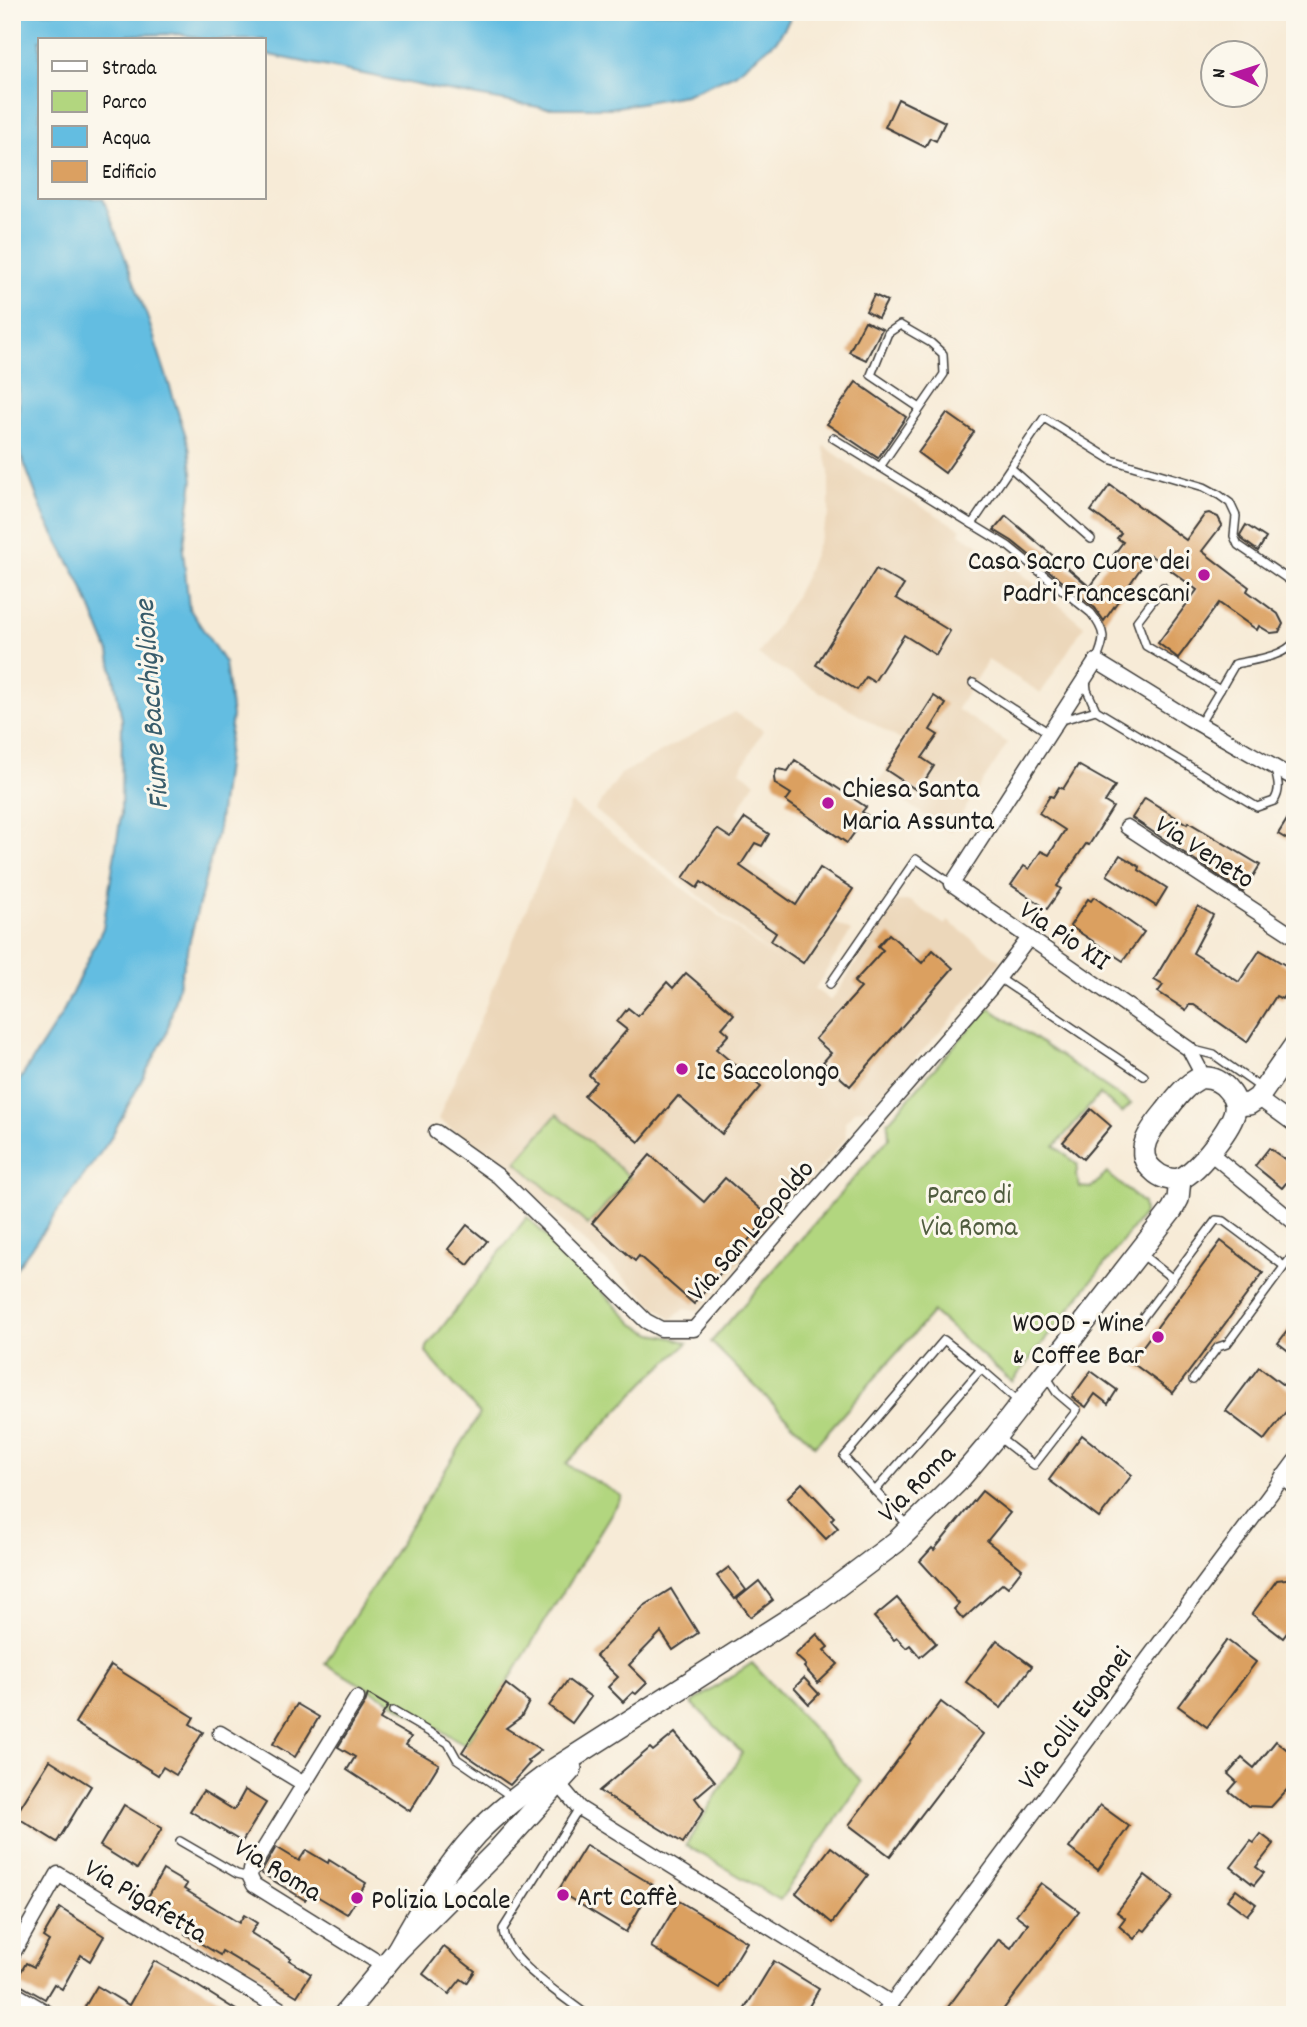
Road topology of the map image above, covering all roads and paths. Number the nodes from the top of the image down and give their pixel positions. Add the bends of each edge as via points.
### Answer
1 (920, 408) junction
2 (832, 438) dead end
3 (880, 467) junction
4 (1012, 468) junction
5 (972, 524) junction
6 (1091, 539) dead end
7 (1295, 584) edge
8 (1163, 587) dead end
9 (1295, 641) edge
10 (1097, 661) junction
11 (1086, 676) junction
12 (973, 683) dead end
13 (1220, 690) junction
14 (1096, 710) junction
15 (1199, 725) junction
16 (1052, 728) junction
17 (1274, 770) junction
18 (1295, 779) edge
19 (1127, 827) dead end
20 (952, 884) junction
21 (1295, 937) edge
22 (1029, 938) junction
23 (830, 984) dead end
24 (995, 984) junction
25 (1295, 1045) edge
26 (1189, 1049) junction
27 (1144, 1076) dead end
28 (1200, 1078) junction
29 (1261, 1094) junction
30 (1236, 1105) junction
31 (1295, 1125) edge
32 (436, 1132) dead end
33 (1213, 1156) junction
34 (1180, 1179) junction
35 (1295, 1223) edge
36 (1139, 1252) junction
37 (1295, 1252) edge
38 (1284, 1266) junction
39 (1173, 1279) junction
40 (1140, 1321) dead end
41 (981, 1369) junction
42 (1045, 1374) junction
43 (1193, 1380) dead end
44 (1022, 1404) junction
45 (996, 1436) junction
46 (1295, 1461) edge
47 (1282, 1477) junction
48 (1295, 1487) edge
49 (875, 1490) junction
50 (911, 1528) junction
51 (357, 1698) dead end
52 (393, 1711) dead end
53 (220, 1732) dead end
54 (603, 1738) junction
55 (558, 1783) junction
56 (304, 1784) junction
57 (515, 1799) junction
58 (579, 1808) junction
59 (180, 1841) dead end
60 (250, 1877) junction
61 (12, 1955) edge
62 (391, 1959) junction
63 (12, 1992) edge
64 (351, 2007) edge
65 (887, 2009) edge
66 (51, 2015) edge
67 (290, 2015) edge
68 (587, 2015) edge

1 - 1 lane via 944,374 943,354 900,325 888,333 871,375
1 - 3 lane
2 - 3 lane
3 - 5 lane
4 - 5 lane
4 - 6 lane
4 - 7 lane via 1044,418 1112,460 1219,495 1230,503 1236,516 1238,545
5 - 10 lane via 1008,546 1091,613 1104,637
8 - 13 lane via 1137,621 1146,646
9 - 13 lane via 1272,655 1235,664
10 - 11 street
10 - 15 street
11 - 14 lane
11 - 16 street
12 - 16 lane
13 - 15 lane
14 - 16 lane
14 - 17 lane via 1257,807 1274,801 1279,793
15 - 17 street
16 - 20 street
17 - 18 street
19 - 21 street, Via Veneto
20 - 22 street, Via Pio XII
20 - 23 lane, Via Pio XII via 916,859
22 - 24 street, Via San Leopoldo
22 - 26 street, Via Pio XII
24 - 27 lane
24 - 32 street, Via San Leopoldo via 694,1329 662,1329 646,1321 498,1177
25 - 29 main road
26 - 28 street
26 - 29 lane, Via Pio XII via 1214,1055
28 - 30 main road via 1224,1085
28 - 34 main road via 1183,1089 1150,1130 1144,1147 1154,1172
29 - 30 main road via 1249,1104
29 - 31 street
30 - 33 main road
33 - 34 main road
33 - 35 street
34 - 36 main road, Via Roma via 1178,1199
36 - 39 lane
36 - 42 main road, Via Roma
37 - 38 lane
38 - 39 lane via 1224,1221 1216,1220
38 - 43 lane via 1227,1344 1218,1347
39 - 40 lane
41 - 44 lane
41 - 49 lane
41 - 49 lane via 944,1339 844,1457
42 - 44 main road, Via Roma
42 - 45 lane via 1056,1393 1077,1409 1034,1465
44 - 45 main road, Via Roma
45 - 50 main road, Via Roma
46 - 47 street, Via Colli Euganei
47 - 48 street
47 - 65 street, Via Colli Euganei
49 - 50 lane
50 - 54 main road, Via Roma via 819,1600
51 - 56 street
52 - 57 lane via 448,1743 457,1759
53 - 56 street
54 - 55 main road, Via Roma
54 - 57 main road, Via Roma
55 - 58 street, Via Colli Euganei
55 - 62 main road, Via Roma
56 - 60 street
57 - 62 main road, Via Roma via 460,1853
58 - 65 street, Via Colli Euganei via 684,1872
58 - 68 lane via 503,1928 505,1942 520,1961
59 - 60 lane, Via Roma
60 - 62 street, Via Roma via 254,1885
61 - 67 street, Via Pigafetta via 58,1874
62 - 64 main road, Via Roma
63 - 66 street

